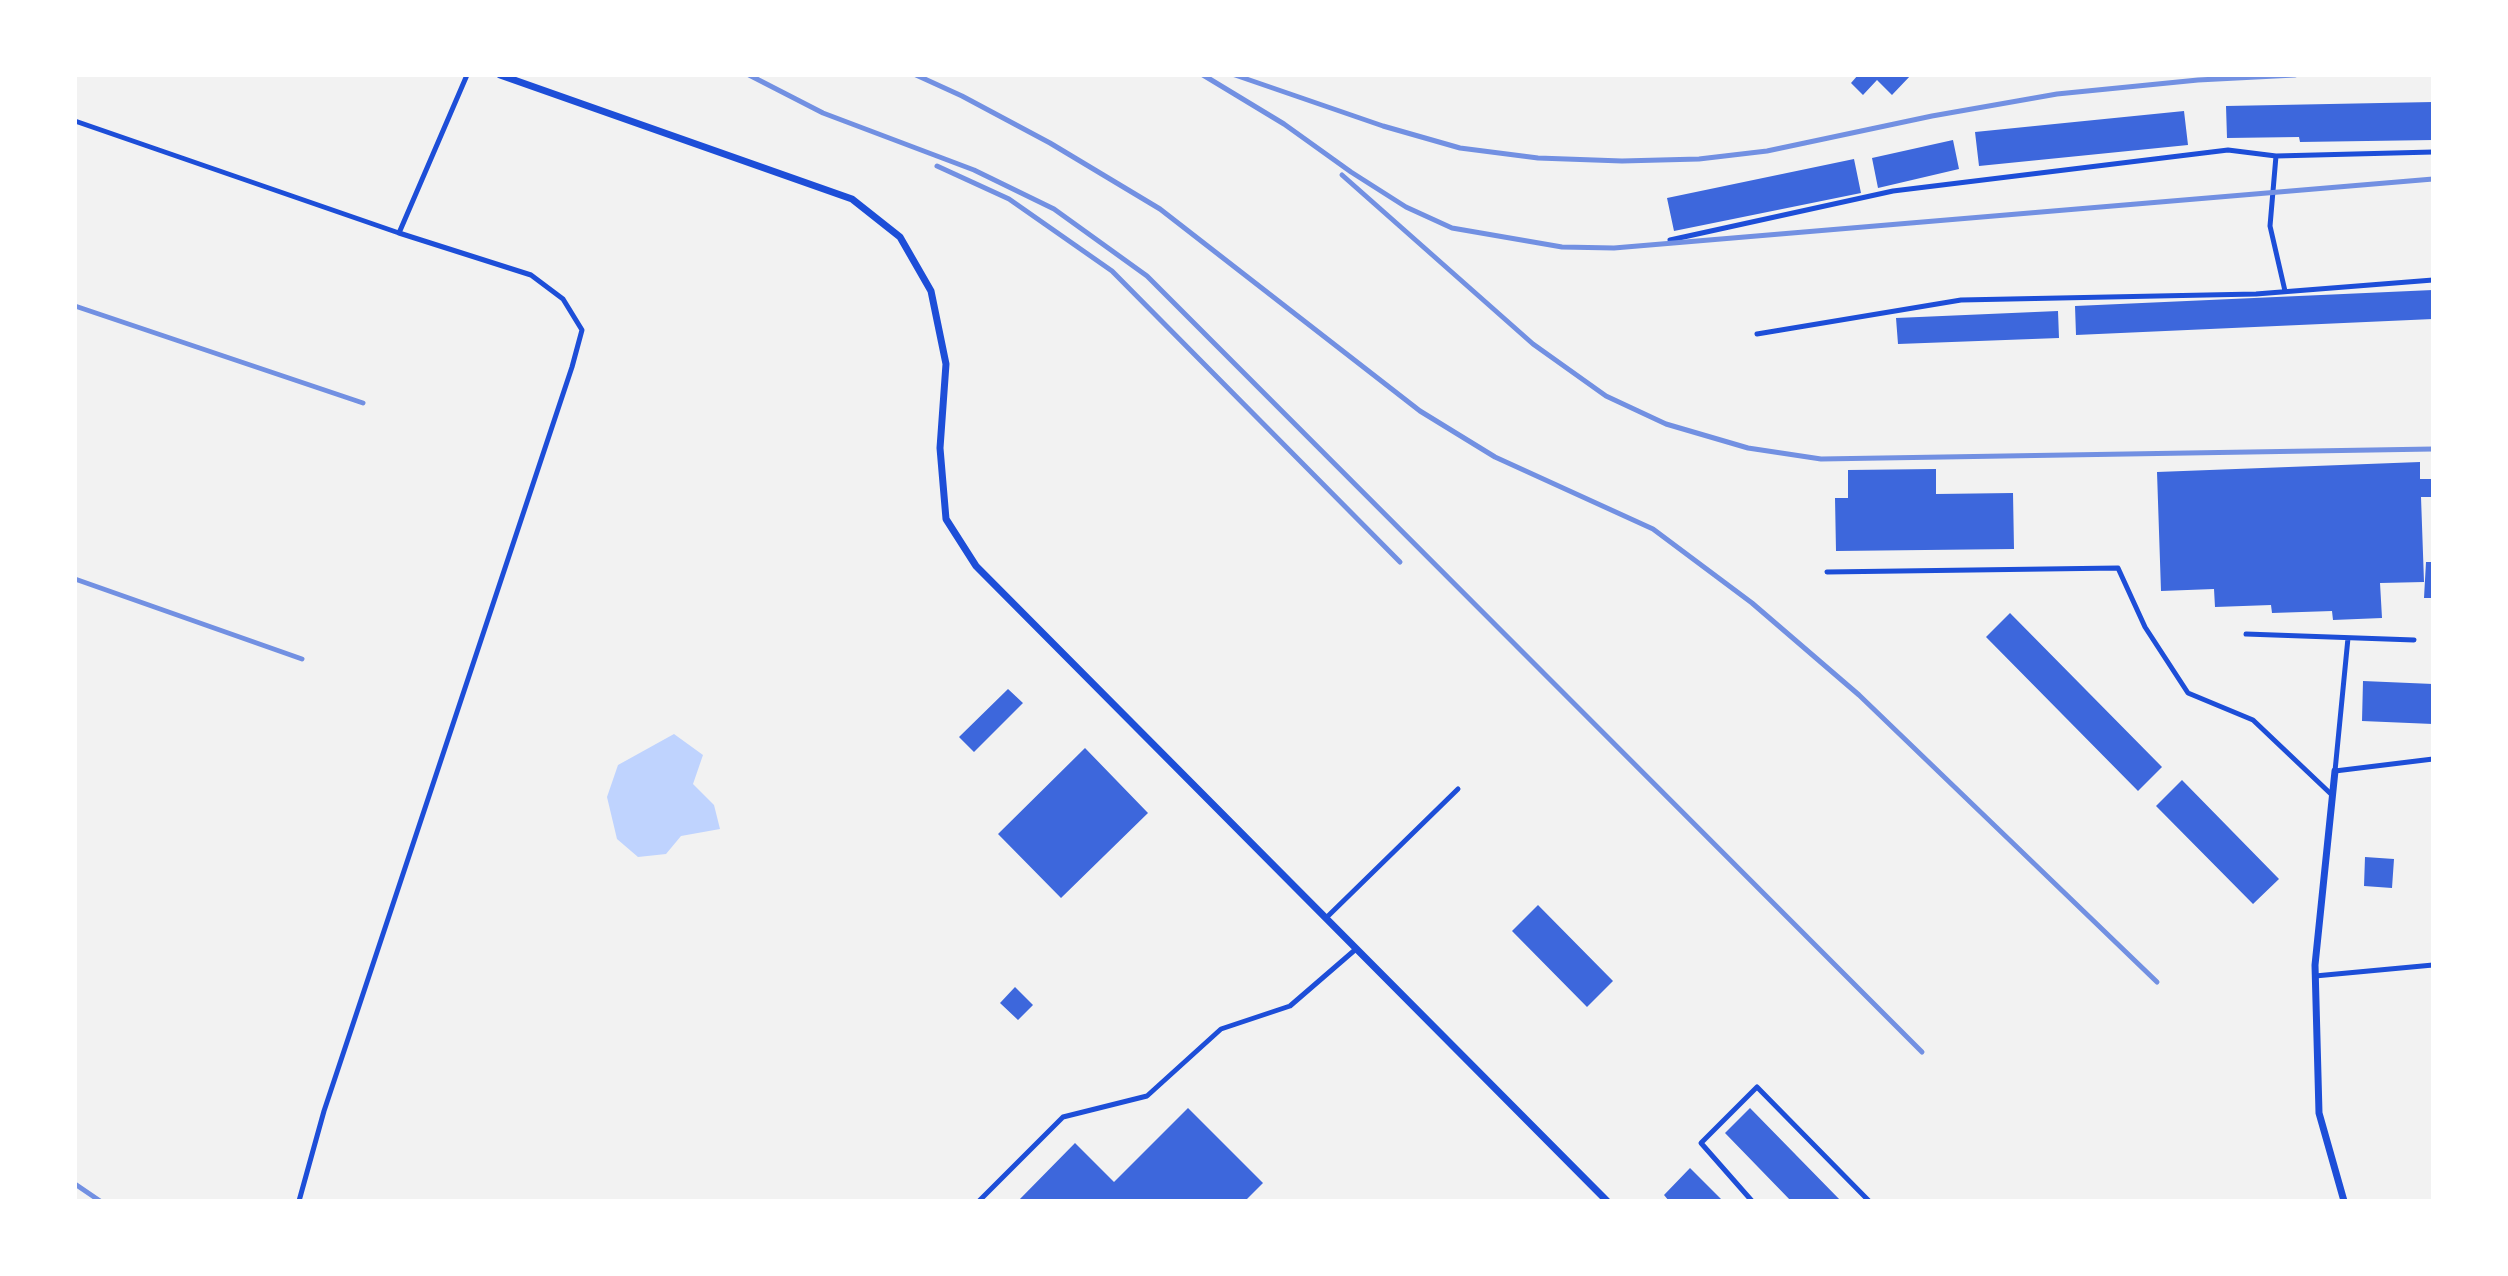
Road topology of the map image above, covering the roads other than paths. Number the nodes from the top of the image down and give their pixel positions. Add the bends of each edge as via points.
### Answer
1 (467, 75) edge
2 (500, 75) edge
3 (75, 121) edge
4 (2433, 152) edge
5 (2276, 156) junction
6 (399, 233) junction
7 (1670, 240) dead end
8 (2433, 280) edge
9 (2285, 291) junction
10 (1758, 334) dead end
11 (1827, 572) dead end
12 (2246, 634) dead end
13 (2348, 638) junction
14 (2414, 640) dead end
15 (2433, 759) edge
16 (2335, 771) junction
17 (1458, 789) dead end
18 (2332, 795) junction
19 (1326, 918) junction
20 (1356, 949) junction
21 (2433, 965) edge
22 (2315, 976) junction
23 (299, 1201) edge
24 (979, 1201) edge
25 (1608, 1201) edge
26 (1752, 1201) edge
27 (1870, 1201) edge
28 (2344, 1201) edge

1 - 6 lane
2 - 19 street via 852,199 900,237 931,291 946,364 940,448 946,519 976,566
3 - 6 lane
4 - 5 lane
5 - 7 lane via 2228,150 1893,191
5 - 9 lane via 2270,226
6 - 23 lane via 531,275 563,299 582,330 324,1111
8 - 9 lane
9 - 10 lane via 1961,300
11 - 18 lane via 2118,568 2145,627 2189,694 2253,720
12 - 13 lane
13 - 14 lane
13 - 16 lane
15 - 16 lane
16 - 18 street
17 - 19 lane
18 - 22 street
19 - 20 street
20 - 24 lane via 1290,1006 1221,1029 1147,1096 1063,1117
20 - 25 street
21 - 22 lane
22 - 28 street via 2319,1113
26 - 27 lane via 1701,1143 1757,1087

